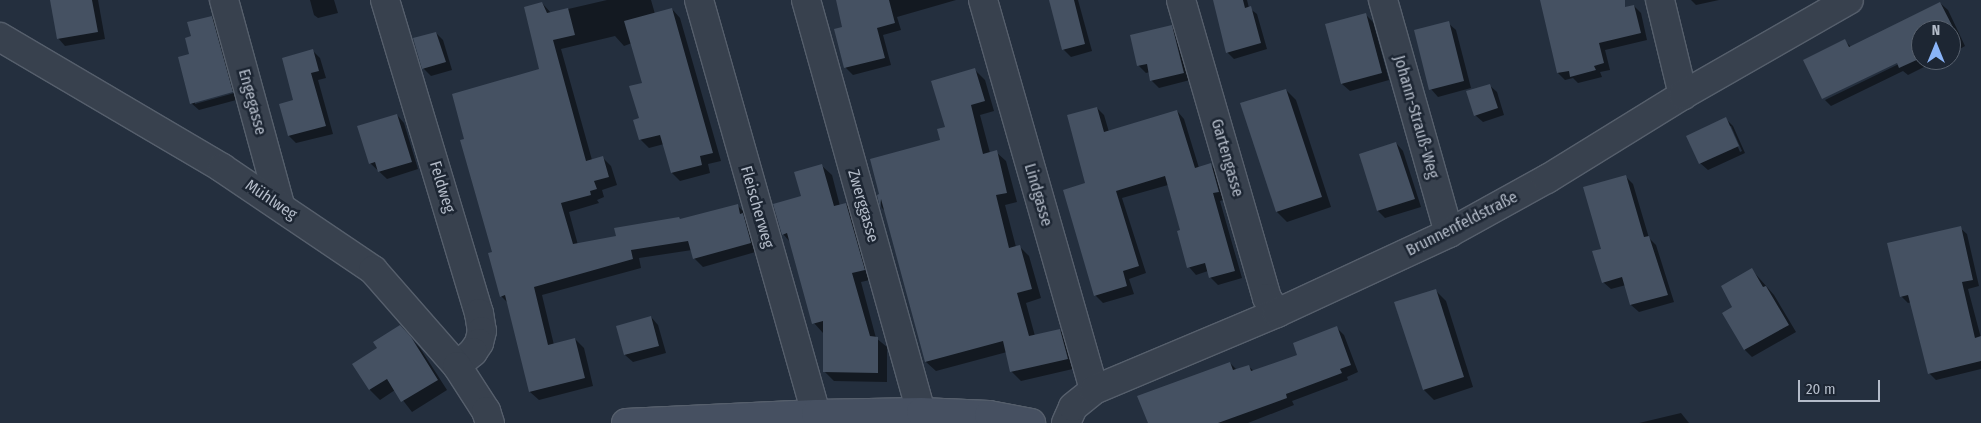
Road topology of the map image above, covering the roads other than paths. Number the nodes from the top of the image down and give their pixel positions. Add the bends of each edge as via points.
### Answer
1 (224, 0) edge
2 (385, 0) edge
3 (699, 0) edge
4 (806, 0) edge
5 (983, 0) edge
6 (1182, 0) edge
7 (1383, 0) edge
8 (1660, 0) edge
9 (1849, 0) edge
10 (0, 37) edge
11 (1683, 95) junction
12 (280, 205) junction
13 (1449, 234) junction
14 (1278, 313) junction
15 (456, 366) junction
16 (1094, 390) junction
17 (921, 412) junction
18 (816, 419) edge
19 (490, 423) edge
20 (626, 423) edge
21 (1030, 423) edge
22 (1066, 423) edge

1 - 12 street, Engegasse
2 - 15 street, Feldweg via 480,313 482,332 479,342 473,352
3 - 18 street, Fleischerweg
4 - 17 street, Zwerggasse
5 - 16 street, Lindgasse
6 - 14 street, Gartengasse via 1267,298
7 - 13 street, Johann-Strauß-Weg
8 - 11 street
9 - 11 street, Brunnenfeldstraße
10 - 12 street, Mühlweg
11 - 13 street, Brunnenfeldstraße via 1548,179
12 - 15 street, Mühlweg via 373,270
13 - 14 street, Brunnenfeldstraße
14 - 16 street, Brunnenfeldstraße
15 - 19 street, Mühlweg via 486,411
16 - 22 street, Brunnenfeldstraße via 1073,407
17 - 18 street
17 - 21 street via 989,415
18 - 20 street

